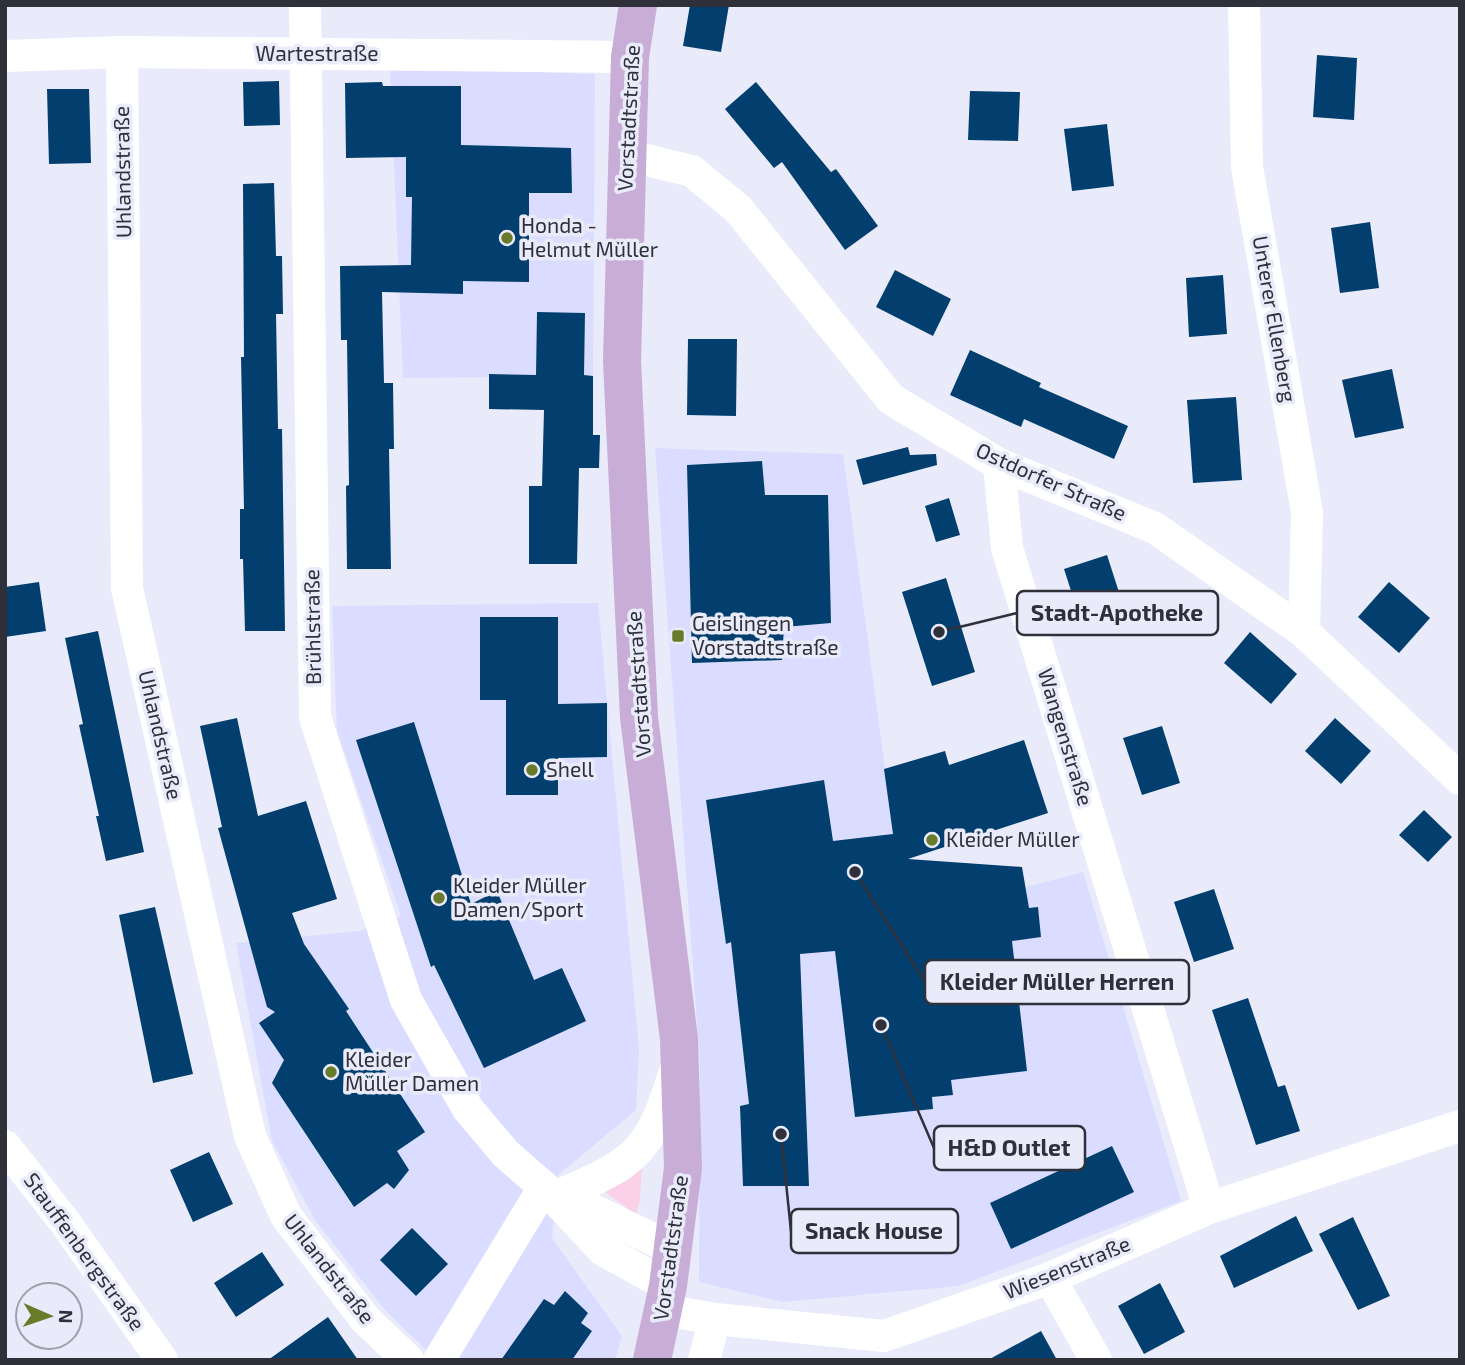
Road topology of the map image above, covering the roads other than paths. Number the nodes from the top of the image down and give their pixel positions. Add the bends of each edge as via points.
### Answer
1 (305, 5) edge
2 (638, 5) edge
3 (1244, 5) edge
4 (122, 52) junction
5 (304, 53) junction
6 (5, 56) edge
7 (630, 57) junction
8 (626, 155) junction
9 (999, 464) junction
10 (1304, 632) junction
11 (1460, 779) edge
12 (680, 1057) junction
13 (1460, 1126) edge
14 (5, 1146) edge
15 (552, 1191) junction
16 (1209, 1208) junction
17 (673, 1249) junction
18 (1049, 1278) junction
19 (666, 1298) junction
20 (715, 1319) junction
21 (162, 1360) edge
22 (408, 1360) edge
23 (439, 1360) edge
24 (652, 1360) edge
25 (704, 1360) edge
26 (1096, 1360) edge

1 - 5 street, Brühlstraße
2 - 7 main road, Vorstadtstraße
3 - 10 street, Unterer Ellenberg via 1247,167 1307,512
4 - 5 street, Wartestraße
4 - 6 street, Wartestraße
4 - 22 street, Uhlandstraße via 127,588 250,1136 286,1216 365,1319
5 - 7 street, Wartestraße
5 - 15 street, Brühlstraße via 315,717 406,1000 468,1109 506,1154
7 - 8 main road, Vorstadtstraße
8 - 9 street, Ostdorfer Straße via 692,172 738,209 891,399
8 - 12 main road, Vorstadtstraße via 622,361 639,717
9 - 10 street, Ostdorfer Straße via 1155,528
9 - 16 street, Wangenstraße via 1007,548
10 - 11 street, Ostdorfer Straße
12 - 15 street via 664,1107 644,1146 615,1169
12 - 17 main road, Vorstadtstraße via 683,1168
13 - 16 street, Wiesenstraße
14 - 21 street, Stauffenbergstraße
15 - 17 street, Brühlstraße
15 - 19 street, Brühlstraße via 603,1250
15 - 23 street
16 - 18 street, Wiesenstraße
17 - 19 main road, Vorstadtstraße
18 - 20 street, Wiesenstraße via 884,1336
18 - 26 street
19 - 20 street, Wiesenstraße
19 - 24 main road, Vorstadtstraße
20 - 25 street

